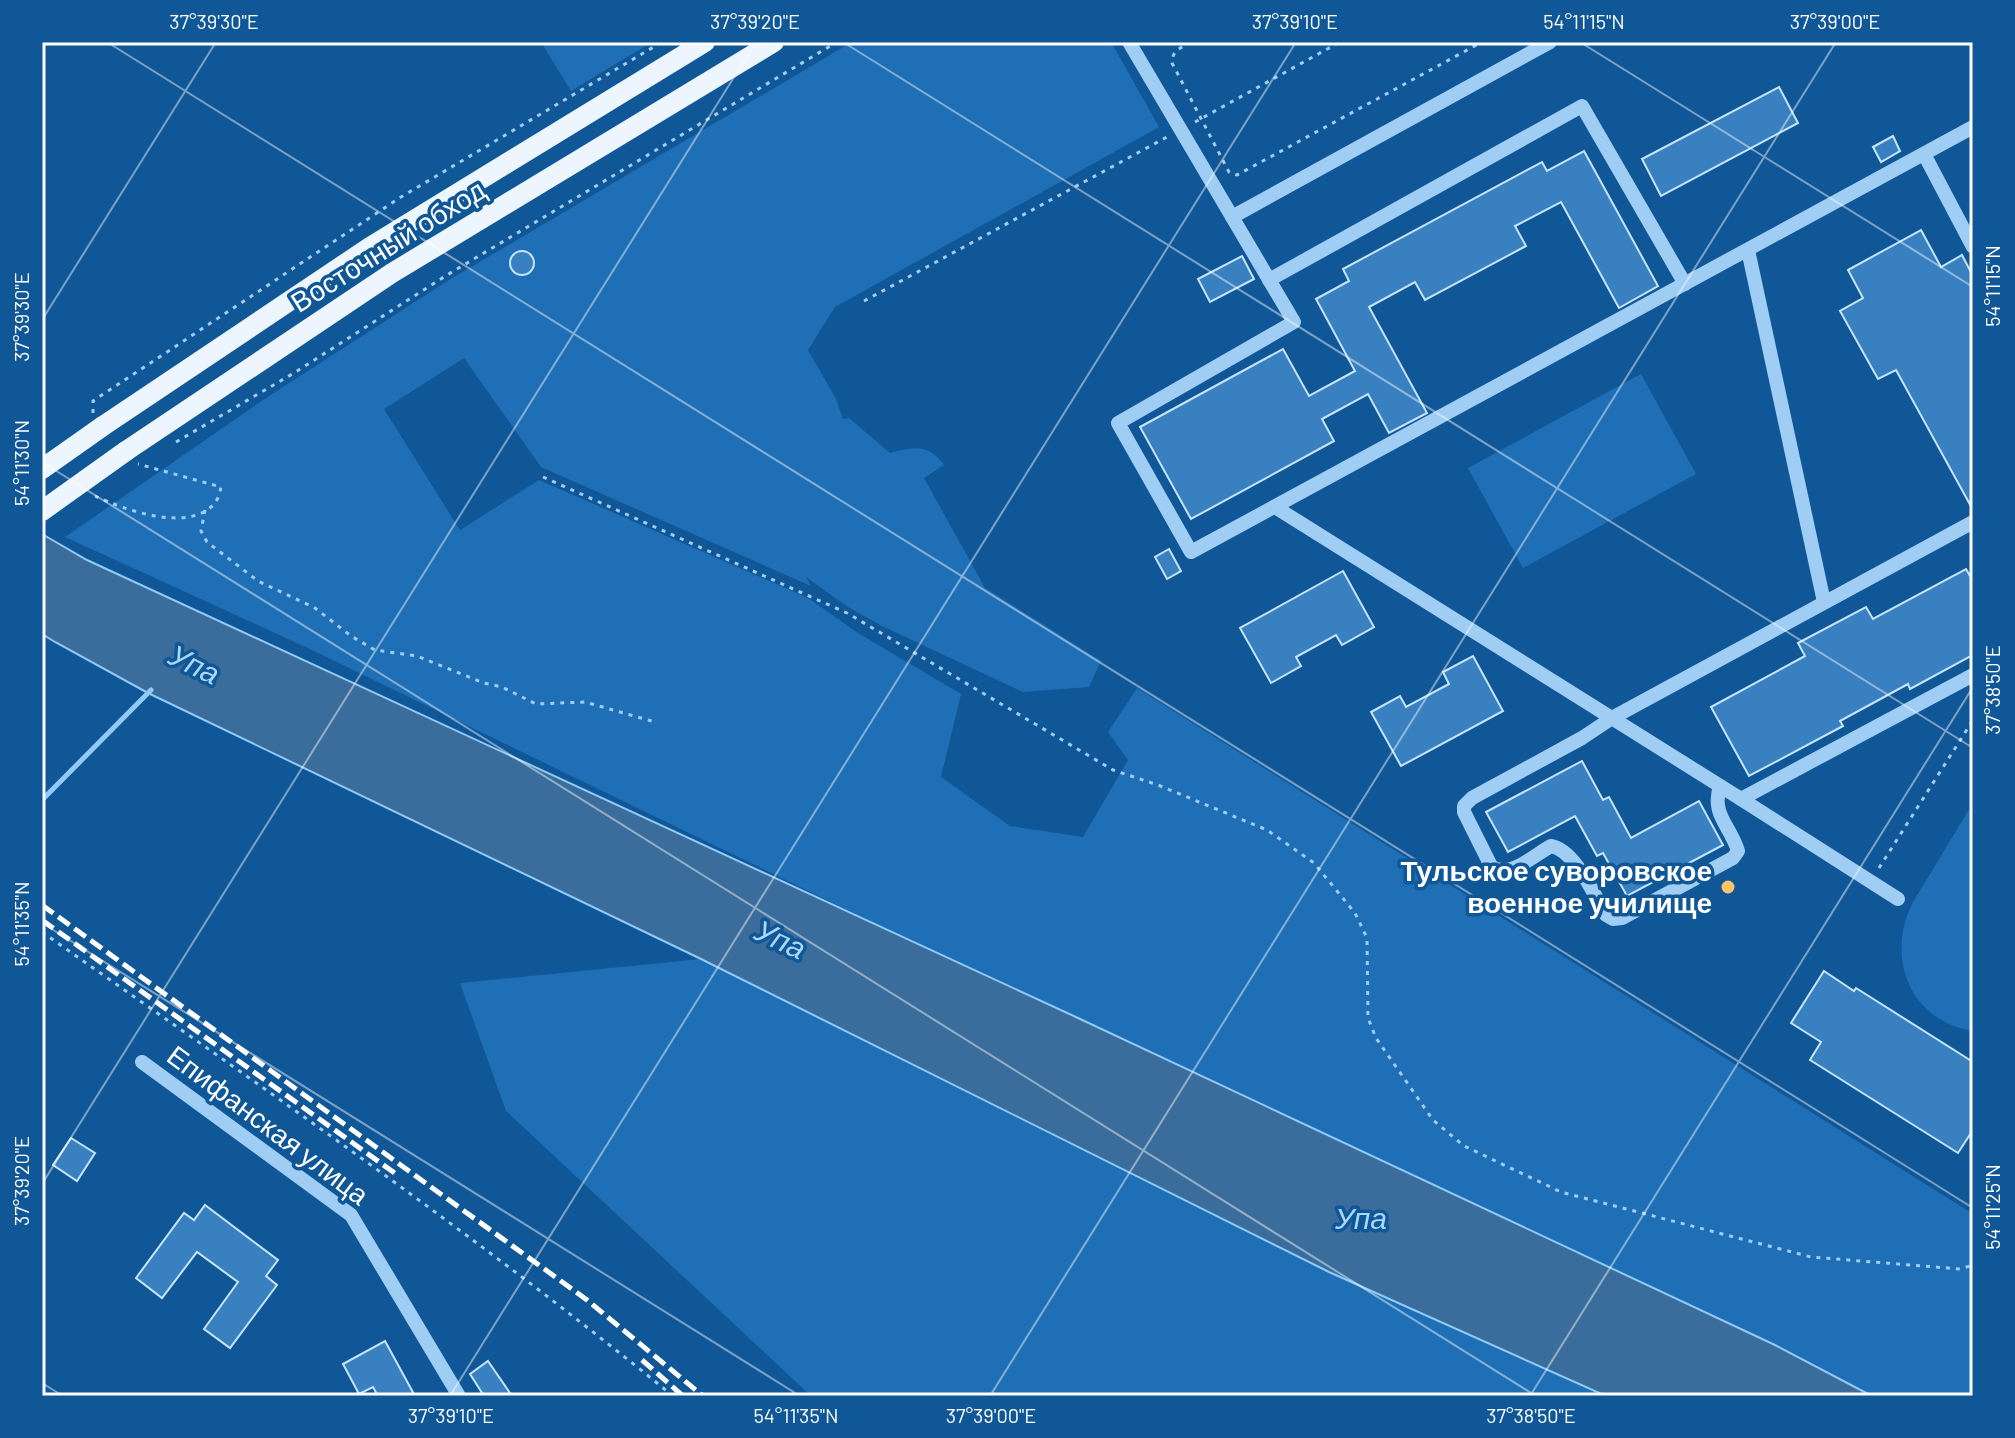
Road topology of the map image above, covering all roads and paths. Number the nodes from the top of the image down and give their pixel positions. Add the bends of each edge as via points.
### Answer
1 (662, 42) edge
2 (692, 42) edge
3 (705, 42) edge
4 (774, 42) edge
5 (837, 42) edge
6 (1129, 42) edge
7 (1191, 42) edge
8 (1340, 42) edge
9 (1482, 42) edge
10 (1550, 42) edge
11 (672, 62) junction
12 (1201, 118) junction
13 (1973, 127) edge
14 (1181, 130) junction
15 (1924, 154) junction
16 (1232, 217) junction
17 (1973, 247) edge
18 (1748, 250) junction
19 (1269, 280) junction
20 (1685, 284) junction
21 (864, 301) dead end
22 (98, 420) junction
23 (164, 448) dead end
24 (151, 456) dead end
25 (42, 469) edge
26 (543, 477) dead end
27 (100, 499) dead end
28 (1275, 507) junction
29 (205, 510) junction
30 (42, 511) edge
31 (1973, 522) edge
32 (1824, 602) junction
33 (1973, 675) edge
34 (1612, 718) junction
35 (1973, 720) edge
36 (655, 722) dead end
37 (1720, 786) junction
38 (1741, 799) junction
39 (1871, 881) junction
40 (1898, 899) dead end
41 (42, 932) edge
42 (142, 1062) dead end
43 (1973, 1265) edge
44 (459, 1396) edge
45 (673, 1396) edge

1 - 22 path via 401,197 93,401
2 - 11 street, Восточный обход
3 - 11 main road, Восточный обход
4 - 30 main road, Восточный обход, bridge via 392,273
5 - 23 path
6 - 14 street
7 - 12 path via 1177,50 1172,63
8 - 12 path
9 - 12 path via 1237,175 1229,172
10 - 16 street
11 - 22 main road, Восточный обход
12 - 14 path
13 - 15 street
14 - 16 street
14 - 21 path
15 - 17 street
15 - 18 street
16 - 19 street
18 - 20 street
18 - 32 street
19 - 20 street via 1582,106
19 - 28 street via 1294,322 1118,423 1191,552
20 - 28 street
22 - 25 main road, Восточный обход, bridge
24 - 29 path via 138,464 221,487 216,503
26 - 43 path via 847,613 1113,770 1267,830 1314,863 1355,913 1367,938 1368,1018 1376,1038 1433,1120 1464,1146 1561,1192 1811,1257 1960,1269
27 - 29 path via 170,518 196,517
28 - 34 street
29 - 36 path via 201,531 207,542 258,581 315,608 375,650 417,656 536,704 585,702
31 - 32 street
32 - 34 street
33 - 38 street
34 - 37 street
34 - 37 street via 1464,806 1491,866 1509,871 1551,846 1559,847 1606,915 1622,918 1733,858 1738,851 1715,801
35 - 39 path
37 - 38 street
38 - 39 street
39 - 40 street
41 - 45 path via 274,1095
42 - 44 street, Епифанская улица via 351,1215

